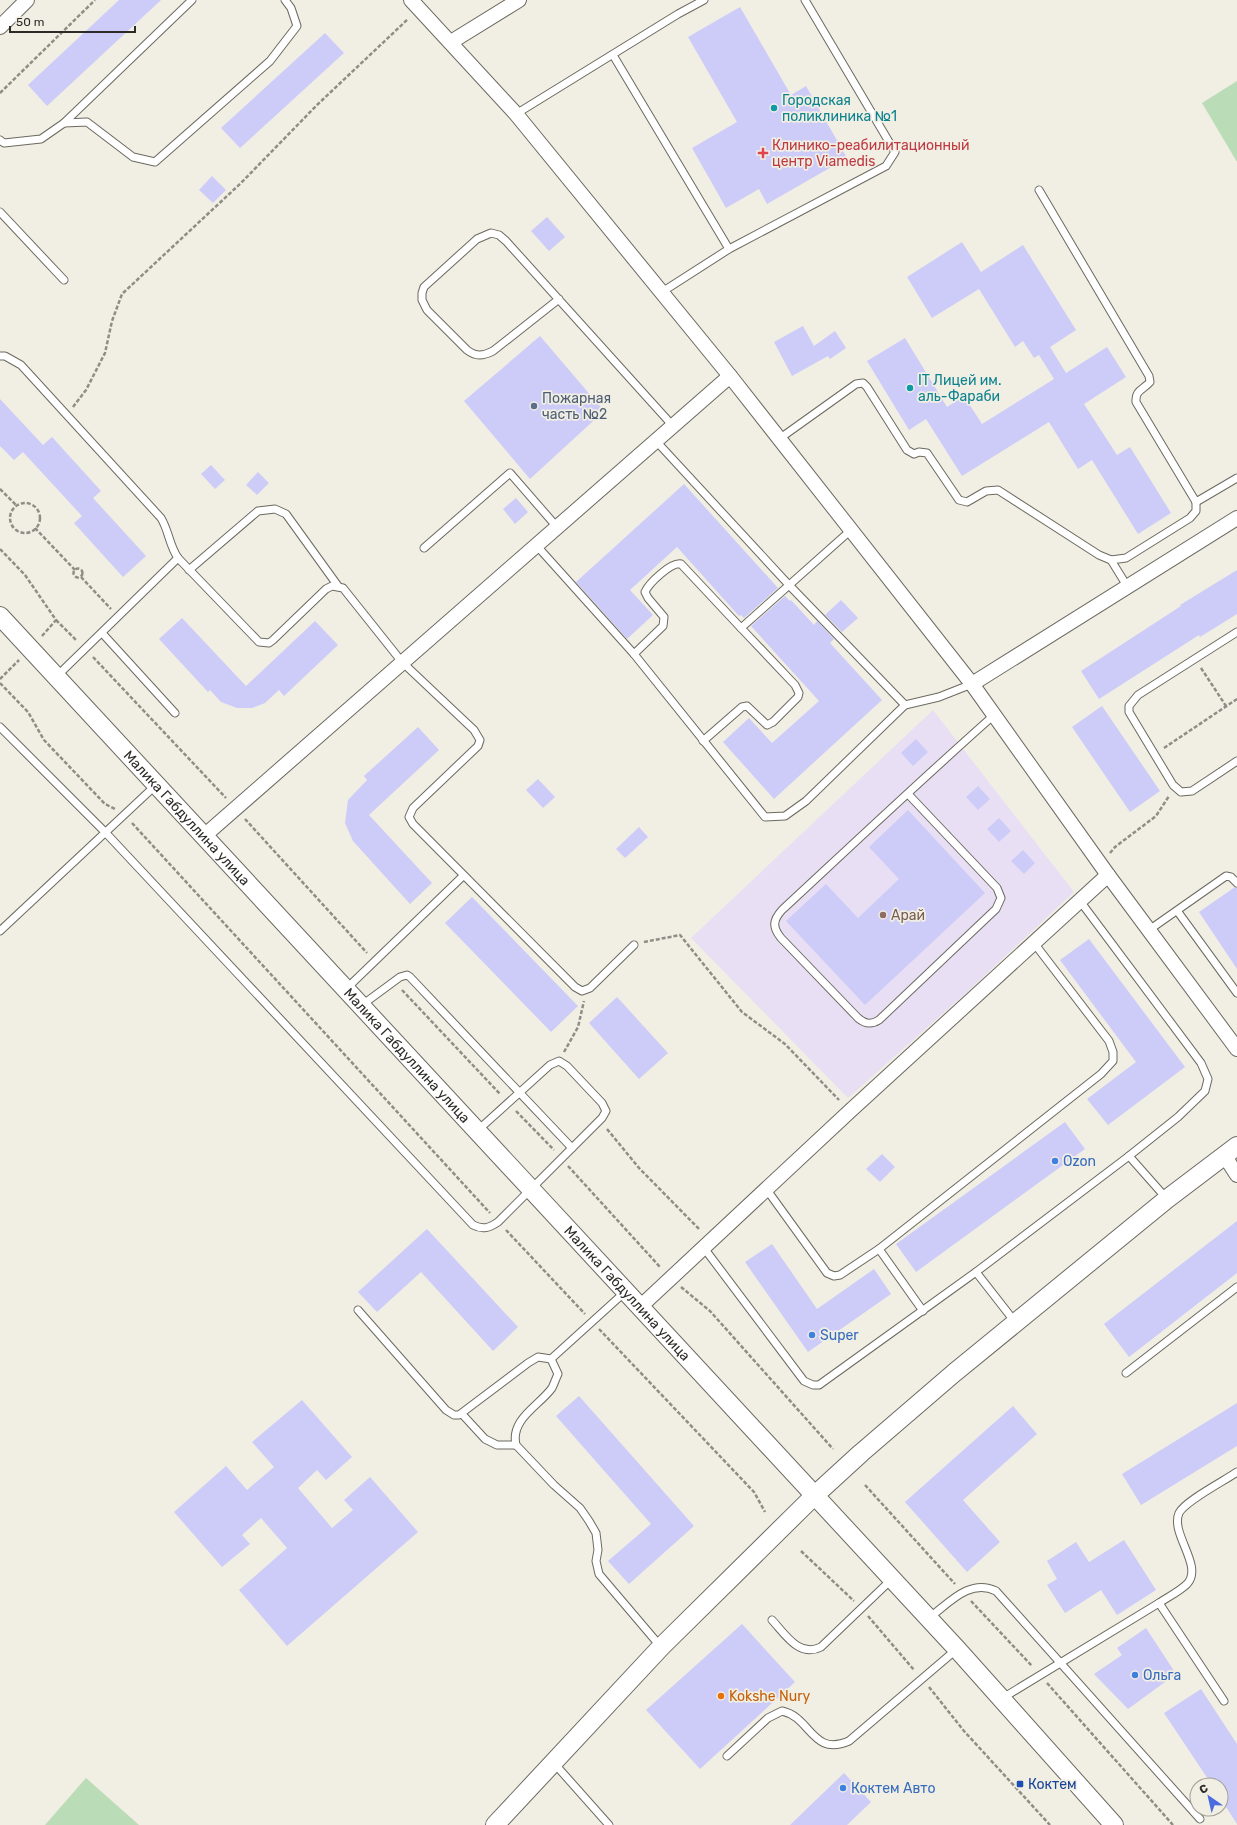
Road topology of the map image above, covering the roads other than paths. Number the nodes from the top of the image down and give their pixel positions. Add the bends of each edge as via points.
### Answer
1 (27, 0) edge
2 (192, 0) edge
3 (285, 0) edge
4 (519, 0) edge
5 (704, 0) edge
6 (805, 0) edge
7 (415, 5) edge
8 (0, 27) edge
9 (451, 42) junction
10 (613, 55) junction
11 (516, 114) junction
12 (64, 123) junction
13 (0, 140) edge
14 (1039, 190) dead end
15 (0, 212) edge
16 (729, 249) junction
17 (64, 280) dead end
18 (662, 292) junction
19 (559, 300) junction
20 (0, 356) edge
21 (730, 376) junction
22 (673, 426) junction
23 (779, 439) junction
24 (656, 441) junction
25 (1237, 478) edge
26 (1196, 502) junction
27 (1237, 518) edge
28 (557, 527) junction
29 (851, 530) junction
30 (537, 546) junction
31 (424, 548) dead end
32 (178, 558) junction
33 (1111, 560) junction
34 (189, 570) junction
35 (789, 585) junction
36 (338, 586) junction
37 (1127, 586) junction
38 (0, 616) edge
39 (741, 628) junction
40 (1237, 632) edge
41 (102, 633) junction
42 (634, 654) junction
43 (402, 662) junction
44 (57, 677) junction
45 (972, 684) junction
46 (905, 705) junction
47 (175, 713) dead end
48 (993, 716) junction
49 (0, 727) edge
50 (703, 742) junction
51 (1237, 761) edge
52 (156, 784) junction
53 (908, 794) junction
54 (105, 832) junction
55 (204, 836) junction
56 (1105, 871) junction
57 (463, 876) junction
58 (1237, 883) edge
59 (1080, 901) junction
60 (1178, 912) junction
61 (1149, 930) junction
62 (0, 931) edge
63 (1034, 943) junction
64 (634, 945) road end
65 (346, 989) junction
66 (1237, 993) edge
67 (361, 1006) junction
68 (1237, 1048) edge
69 (520, 1092) junction
70 (477, 1131) junction
71 (572, 1148) junction
72 (1230, 1150) edge
73 (1129, 1156) junction
74 (1237, 1175) edge
75 (530, 1189) junction
76 (766, 1190) junction
77 (1168, 1199) junction
78 (708, 1245) junction
79 (878, 1249) junction
80 (976, 1272) junction
81 (1237, 1287) edge
82 (625, 1292) junction
83 (640, 1307) junction
84 (358, 1310) dead end
85 (923, 1310) junction
86 (1016, 1323) junction
87 (551, 1359) junction
88 (1126, 1373) dead end
89 (462, 1414) junction
90 (516, 1445) junction
91 (1237, 1472) edge
92 (814, 1496) junction
93 (892, 1579) junction
94 (1159, 1603) junction
95 (929, 1618) junction
96 (772, 1620) dead end
97 (661, 1647) junction
98 (957, 1648) junction
99 (1061, 1661) junction
100 (1001, 1699) junction
101 (1224, 1701) dead end
102 (727, 1756) dead end
103 (553, 1762) junction
104 (1200, 1819) dead end
105 (495, 1825) edge
106 (608, 1825) edge
107 (1114, 1825) edge

1 - 8 street
2 - 12 lane
3 - 12 lane via 292,8 297,26 270,61 155,162 133,157 87,122
4 - 9 street
5 - 10 lane
6 - 16 lane via 895,152 886,166
7 - 9 street
9 - 11 street
10 - 11 lane
10 - 16 lane
11 - 18 street
12 - 13 lane via 41,139 4,143
14 - 26 lane via 1149,376 1150,382 1138,391 1136,402
15 - 17 lane
16 - 18 lane
18 - 21 street
19 - 19 lane via 506,241 499,235 490,233 477,239 424,287 422,300 427,310 466,350 473,355 481,356 493,351
19 - 22 lane
20 - 32 lane via 21,365 161,518 167,527 169,541
21 - 22 street
21 - 23 street
22 - 24 street
23 - 29 street
23 - 33 lane via 856,384 863,383 907,450 914,454 927,453 959,500 967,502 986,491 998,490 1099,555
24 - 28 street
24 - 35 lane
25 - 26 lane
26 - 33 lane via 1196,511 1190,518 1126,558
27 - 37 street
28 - 30 street
28 - 31 lane via 510,473
29 - 35 lane
29 - 45 street
30 - 42 lane
30 - 43 street
32 - 34 lane
32 - 41 lane
33 - 37 lane
34 - 36 lane via 255,639 264,644 273,640 326,589
34 - 36 lane via 258,511 275,509 286,514
35 - 39 lane
35 - 46 lane
36 - 43 lane via 348,593
37 - 45 street
38 - 44 street, Малика Габдуллина улица
39 - 42 lane via 684,567 678,564 670,566 647,589 646,595 661,612 664,622 660,630
39 - 50 lane via 795,685 799,693 798,698 767,725 747,706 742,706
40 - 51 lane via 1138,695 1129,706 1131,718 1177,789 1192,791
41 - 44 lane
41 - 47 lane
42 - 50 lane
43 - 55 street
43 - 57 lane via 474,730 480,740 474,750 413,808 409,817
44 - 52 street, Малика Габдуллина улица
45 - 46 lane via 939,697
45 - 48 street
46 - 50 lane via 806,801 785,816 765,817
48 - 53 lane
48 - 56 street
49 - 54 lane
52 - 54 lane
52 - 55 street, Малика Габдуллина улица
53 - 53 lane via 782,910 773,924 792,949 858,1018 869,1024 874,1023 890,1009 996,909 1001,898 997,888
54 - 62 lane
54 - 75 lane via 473,1225 486,1228 498,1222
55 - 65 street, Малика Габдуллина улица
56 - 59 street
56 - 61 street
57 - 64 lane via 578,990 586,990
57 - 65 lane
58 - 60 lane via 1226,876
59 - 63 street
59 - 73 lane via 1201,1063 1208,1079 1205,1092
60 - 61 lane
60 - 66 lane
61 - 68 street
63 - 76 street
63 - 79 lane via 1109,1041 1114,1052 1113,1061 1101,1074
65 - 67 street, Малика Габдуллина улица
67 - 69 lane via 407,975
67 - 70 street, Малика Габдуллина улица
69 - 70 lane
69 - 71 lane
69 - 71 lane via 550,1065 559,1061 567,1066 602,1103 606,1111 602,1118
70 - 75 street, Малика Габдуллина улица
71 - 75 lane
72 - 74 street
72 - 77 street
73 - 77 lane
73 - 80 lane
75 - 82 street, Малика Габдуллина улица
76 - 78 street
76 - 79 lane via 827,1272 834,1276 840,1275
77 - 86 street
78 - 83 street
78 - 85 lane via 804,1380 813,1385 824,1382
79 - 85 lane
80 - 85 lane
80 - 86 lane
81 - 88 lane
82 - 83 street, Малика Габдуллина улица
82 - 87 lane
83 - 92 street, Малика Габдуллина улица
84 - 89 lane via 446,1410 454,1415
86 - 92 street via 954,1373
87 - 89 lane via 538,1357 528,1363
87 - 90 lane via 558,1374 552,1388 524,1416 514,1437
89 - 90 lane via 485,1439 497,1445
90 - 97 lane via 580,1508 596,1533 596,1561 599,1574
91 - 94 lane via 1190,1502 1179,1513 1178,1526 1191,1564 1192,1575 1186,1584
92 - 93 street, Малика Габдуллина улица
92 - 97 street
93 - 95 street, Малика Габдуллина улица
93 - 96 lane via 815,1650 808,1651 797,1646
94 - 99 lane
94 - 101 lane
95 - 98 street, Малика Габдуллина улица
95 - 99 lane via 963,1593 979,1586 988,1587 996,1591
97 - 103 street
98 - 100 street, Малика Габдуллина улица
98 - 102 lane via 849,1741 825,1745 817,1740 796,1716 782,1711 768,1718
99 - 100 lane
99 - 104 lane
100 - 107 street, Малика Габдуллина улица
103 - 105 street
103 - 106 lane

